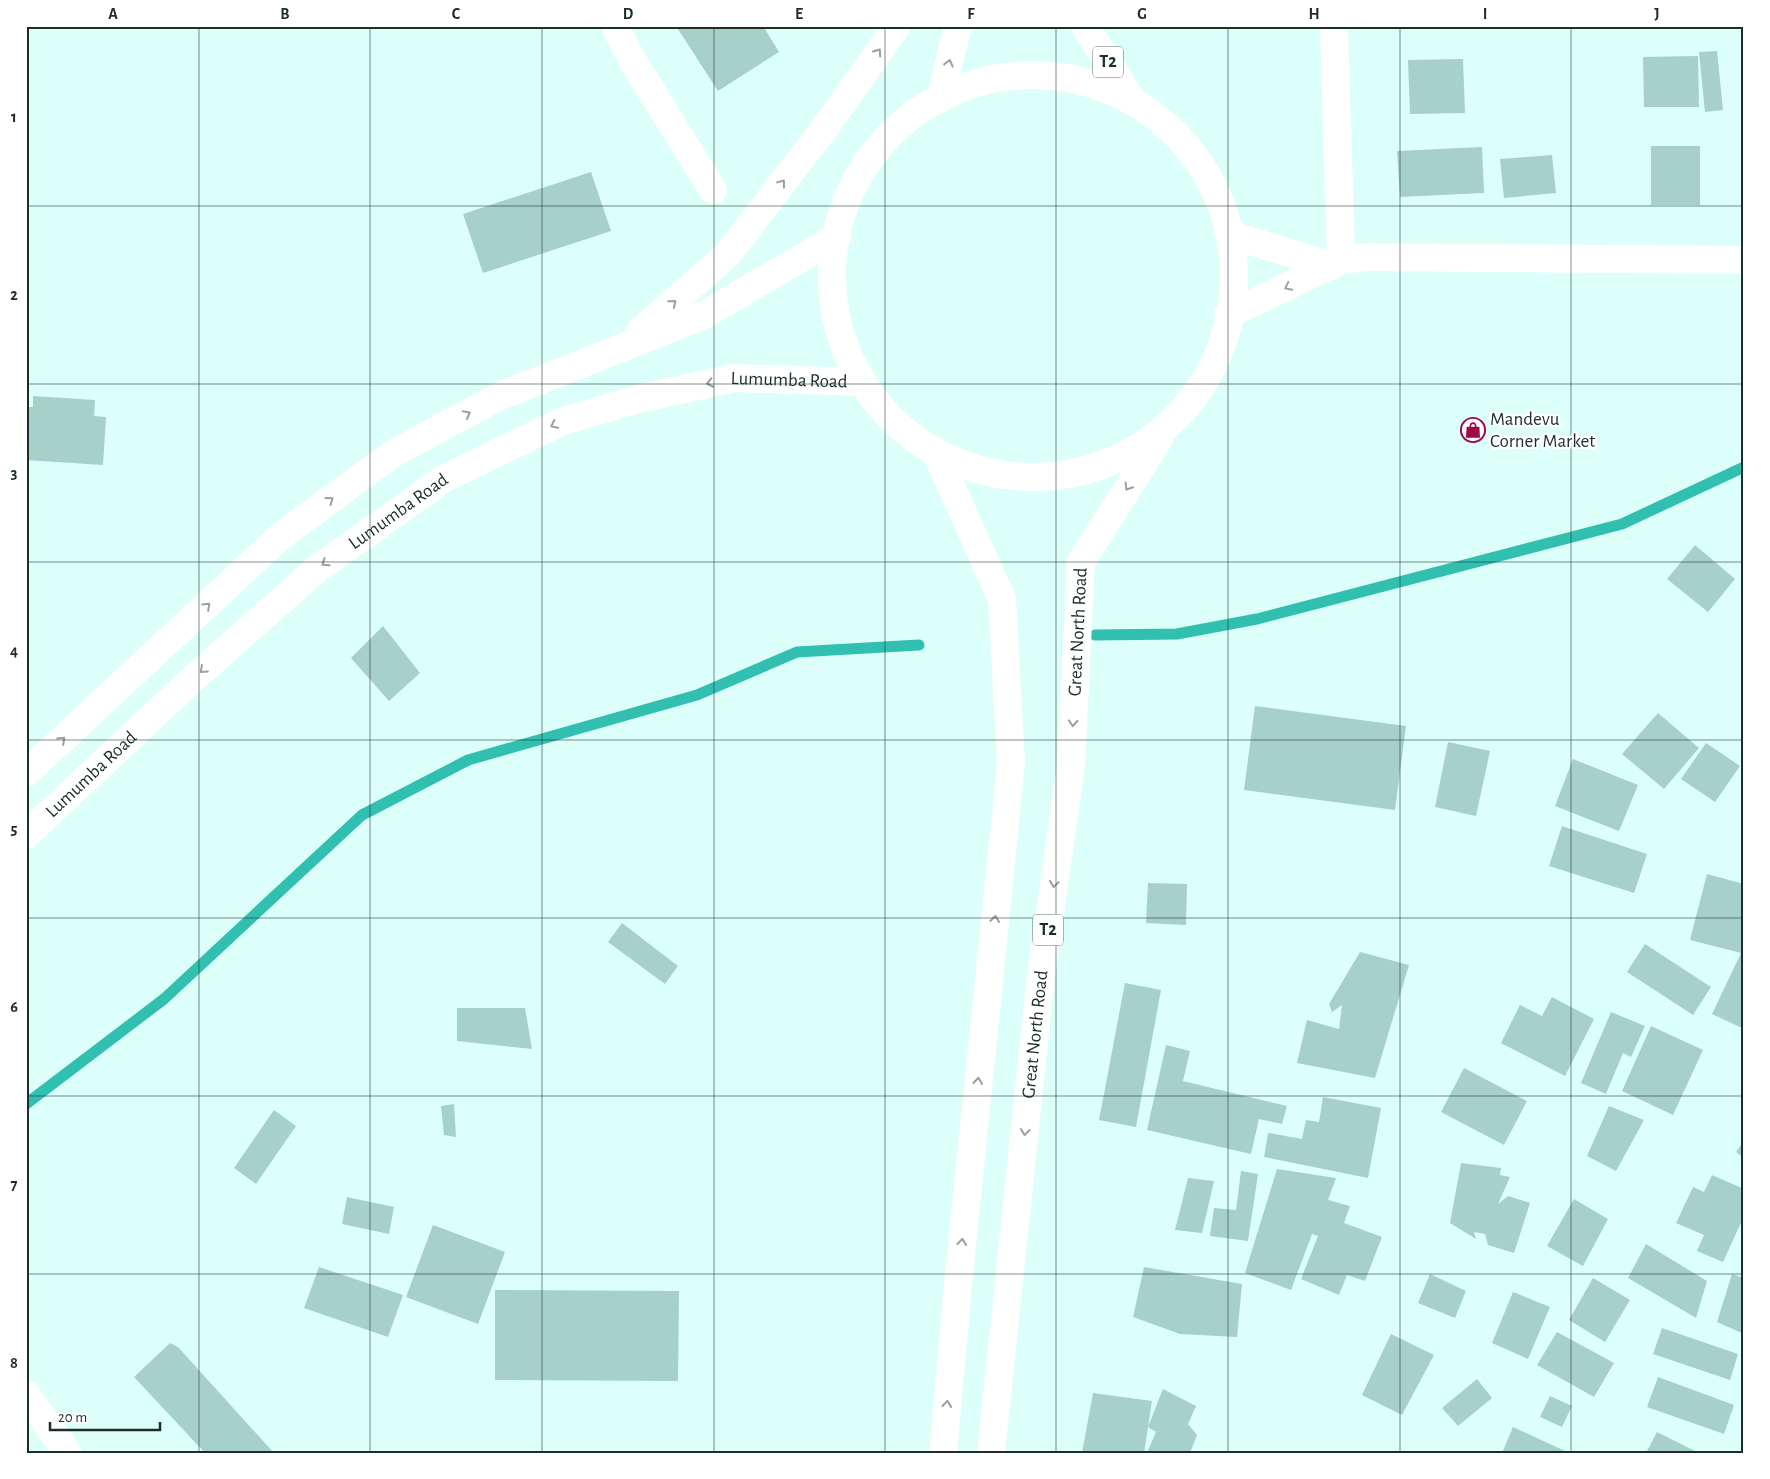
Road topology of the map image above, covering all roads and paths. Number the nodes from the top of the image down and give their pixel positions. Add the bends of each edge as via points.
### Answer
1 (615, 26) edge
2 (897, 26) edge
3 (958, 26) edge
4 (1085, 26) edge
5 (1334, 26) edge
6 (1130, 98) junction
7 (940, 99) junction
8 (713, 190) dead end
9 (1231, 235) junction
10 (837, 237) junction
11 (1744, 260) edge
12 (1337, 263) junction
13 (1228, 315) junction
14 (623, 346) junction
15 (864, 382) junction
16 (1164, 431) junction
17 (938, 457) junction
18 (26, 773) edge
19 (26, 835) edge
20 (26, 1394) edge
21 (68, 1453) edge
22 (943, 1453) edge
23 (991, 1453) edge

1 - 8 main road via 632,60
14 -> 2 main road via 727,255 824,129
7 -> 3 main road
4 - 6 main road, T2
5 - 12 main road
6 - 7 main road via 1100,84 1068,76 1036,74 994,79
6 - 9 main road via 1170,126 1188,144 1214,187
7 - 10 main road via 903,124 873,156 850,195
9 - 12 main road
9 - 13 main road via 1235,289
10 - 14 main road via 704,315
10 - 15 main road via 833,280 838,323
11 - 12 main road via 1366,257
12 -> 13 main road
13 - 16 main road via 1211,366
18 -> 14 main road via 282,535 394,453 500,396
15 - 17 main road via 895,426
15 -> 19 main road, Lumumba Road via 734,378 638,398 563,421 445,478 317,569 196,676
16 - 17 main road via 1124,457 1079,473 1030,480 983,474
16 -> 23 main road, Great North Road / T2 via 1081,562 1071,766 1041,975
22 -> 17 main road via 1012,764 1002,599
20 - 21 main road

